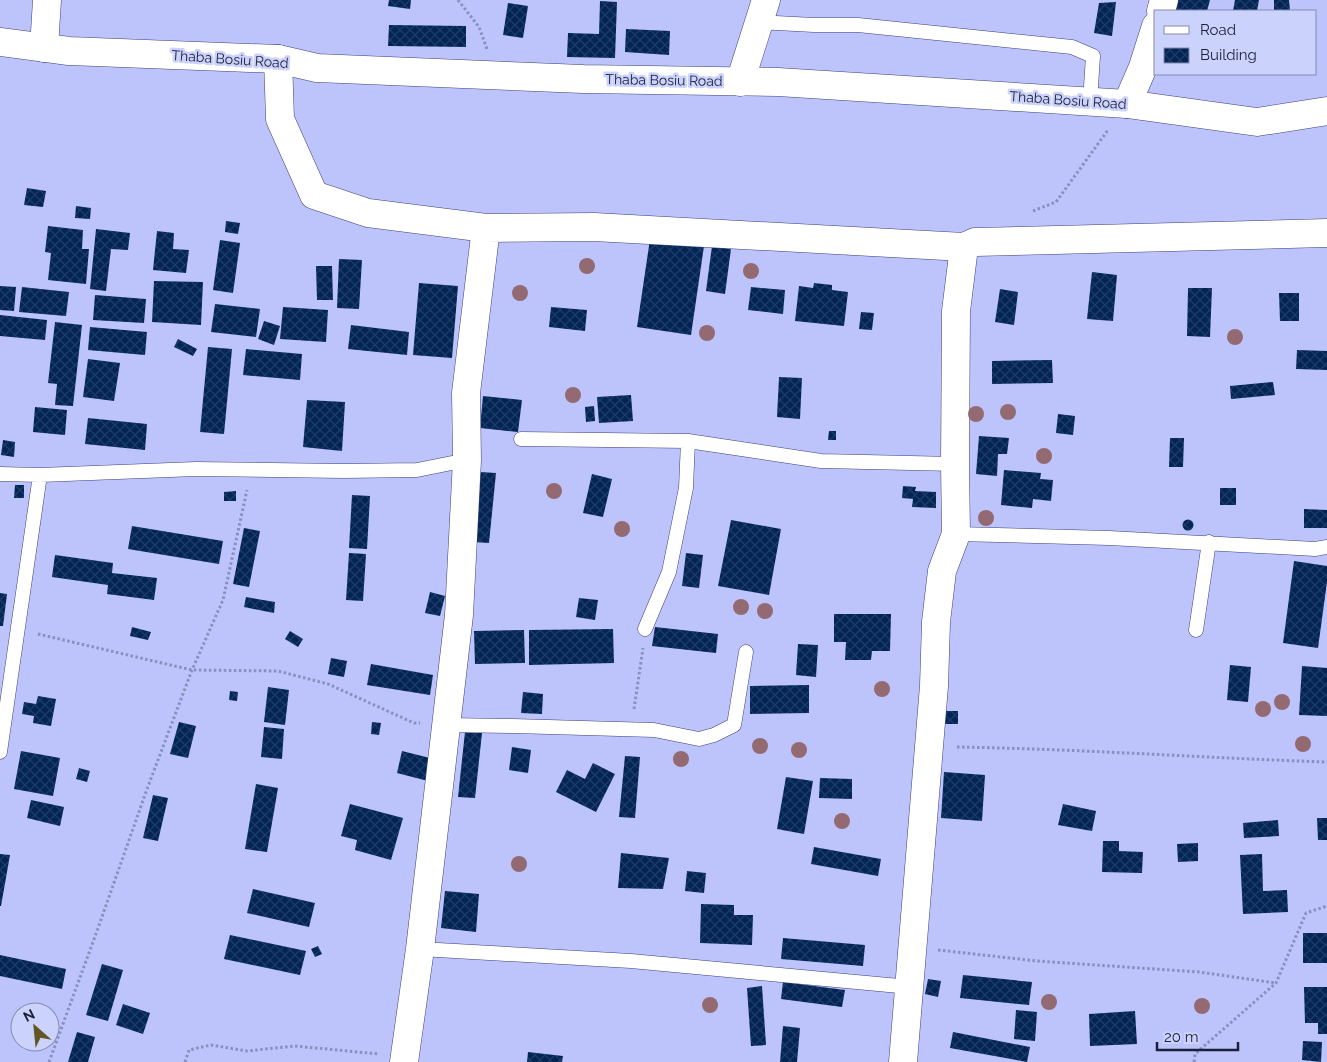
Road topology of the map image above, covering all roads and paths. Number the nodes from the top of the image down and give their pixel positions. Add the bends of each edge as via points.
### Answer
1 (47, 0) edge
2 (458, 0) edge
3 (763, 11) edge
4 (1154, 32) edge
5 (0, 42) edge
6 (44, 48) junction
7 (278, 59) junction
8 (495, 76) junction
9 (740, 82) junction
10 (1090, 102) junction
11 (1127, 104) junction
12 (1327, 111) edge
13 (1030, 212) dead end
14 (486, 228) junction
15 (1327, 233) edge
16 (964, 246) junction
17 (521, 439) dead end
18 (688, 441) junction
19 (467, 460) junction
20 (955, 464) junction
21 (251, 470) junction
22 (0, 474) edge
23 (40, 475) junction
24 (956, 534) junction
25 (1209, 542) junction
26 (1327, 547) edge
27 (645, 629) joint
28 (18, 630) junction
29 (1196, 630) dead end
30 (746, 652) dead end
31 (192, 670) junction
32 (446, 725) junction
33 (631, 730) junction
34 (929, 746) junction
35 (0, 752) edge
36 (1327, 762) edge
37 (1327, 906) edge
38 (913, 947) junction
39 (420, 949) junction
40 (1276, 982) junction
41 (910, 987) junction
42 (404, 1059) edge
43 (49, 1062) edge
44 (185, 1062) edge
45 (903, 1062) edge
46 (1194, 1062) edge

1 - 6 street
2 - 8 path via 479,27
3 - 9 street
3 - 10 lane via 814,25 858,25 1072,47 1093,56
4 - 11 street
5 - 6 street, Thaba Bosiu Road
6 - 7 street, Thaba Bosiu Road
7 - 8 street, Thaba Bosiu Road via 316,68
7 - 14 street via 280,120 314,195 368,213
8 - 9 street, Thaba Bosiu Road
9 - 10 street, Thaba Bosiu Road
10 - 11 street, Thaba Bosiu Road
11 - 12 street, Thaba Bosiu Road via 1257,122
11 - 13 path via 1056,202
14 - 16 street via 594,228
14 - 19 street via 466,392
15 - 16 street via 975,242
16 - 20 street via 956,310
17 - 18 lane
18 - 20 lane via 821,461
18 - 27 lane via 686,488 669,572
19 - 21 lane via 417,470
19 - 32 street via 459,615
20 - 24 street
21 - 23 lane
21 - 31 path via 223,600
22 - 23 lane
23 - 28 lane
24 - 25 lane
24 - 34 street via 942,571
25 - 26 lane via 1315,549
25 - 29 lane
27 - 33 path
28 - 31 path
28 - 35 lane
30 - 33 lane via 734,726 699,740 654,730
31 - 32 path via 278,671 328,684 414,723
31 - 43 path
32 - 33 lane
32 - 39 street
34 - 36 path
34 - 38 street
37 - 40 path via 1306,913
38 - 40 path via 1038,962 1199,972
38 - 41 street
39 - 41 lane via 631,961
39 - 42 street
40 - 46 path via 1195,1054
41 - 45 street
42 - 44 path via 295,1046 247,1051 211,1045 189,1050

